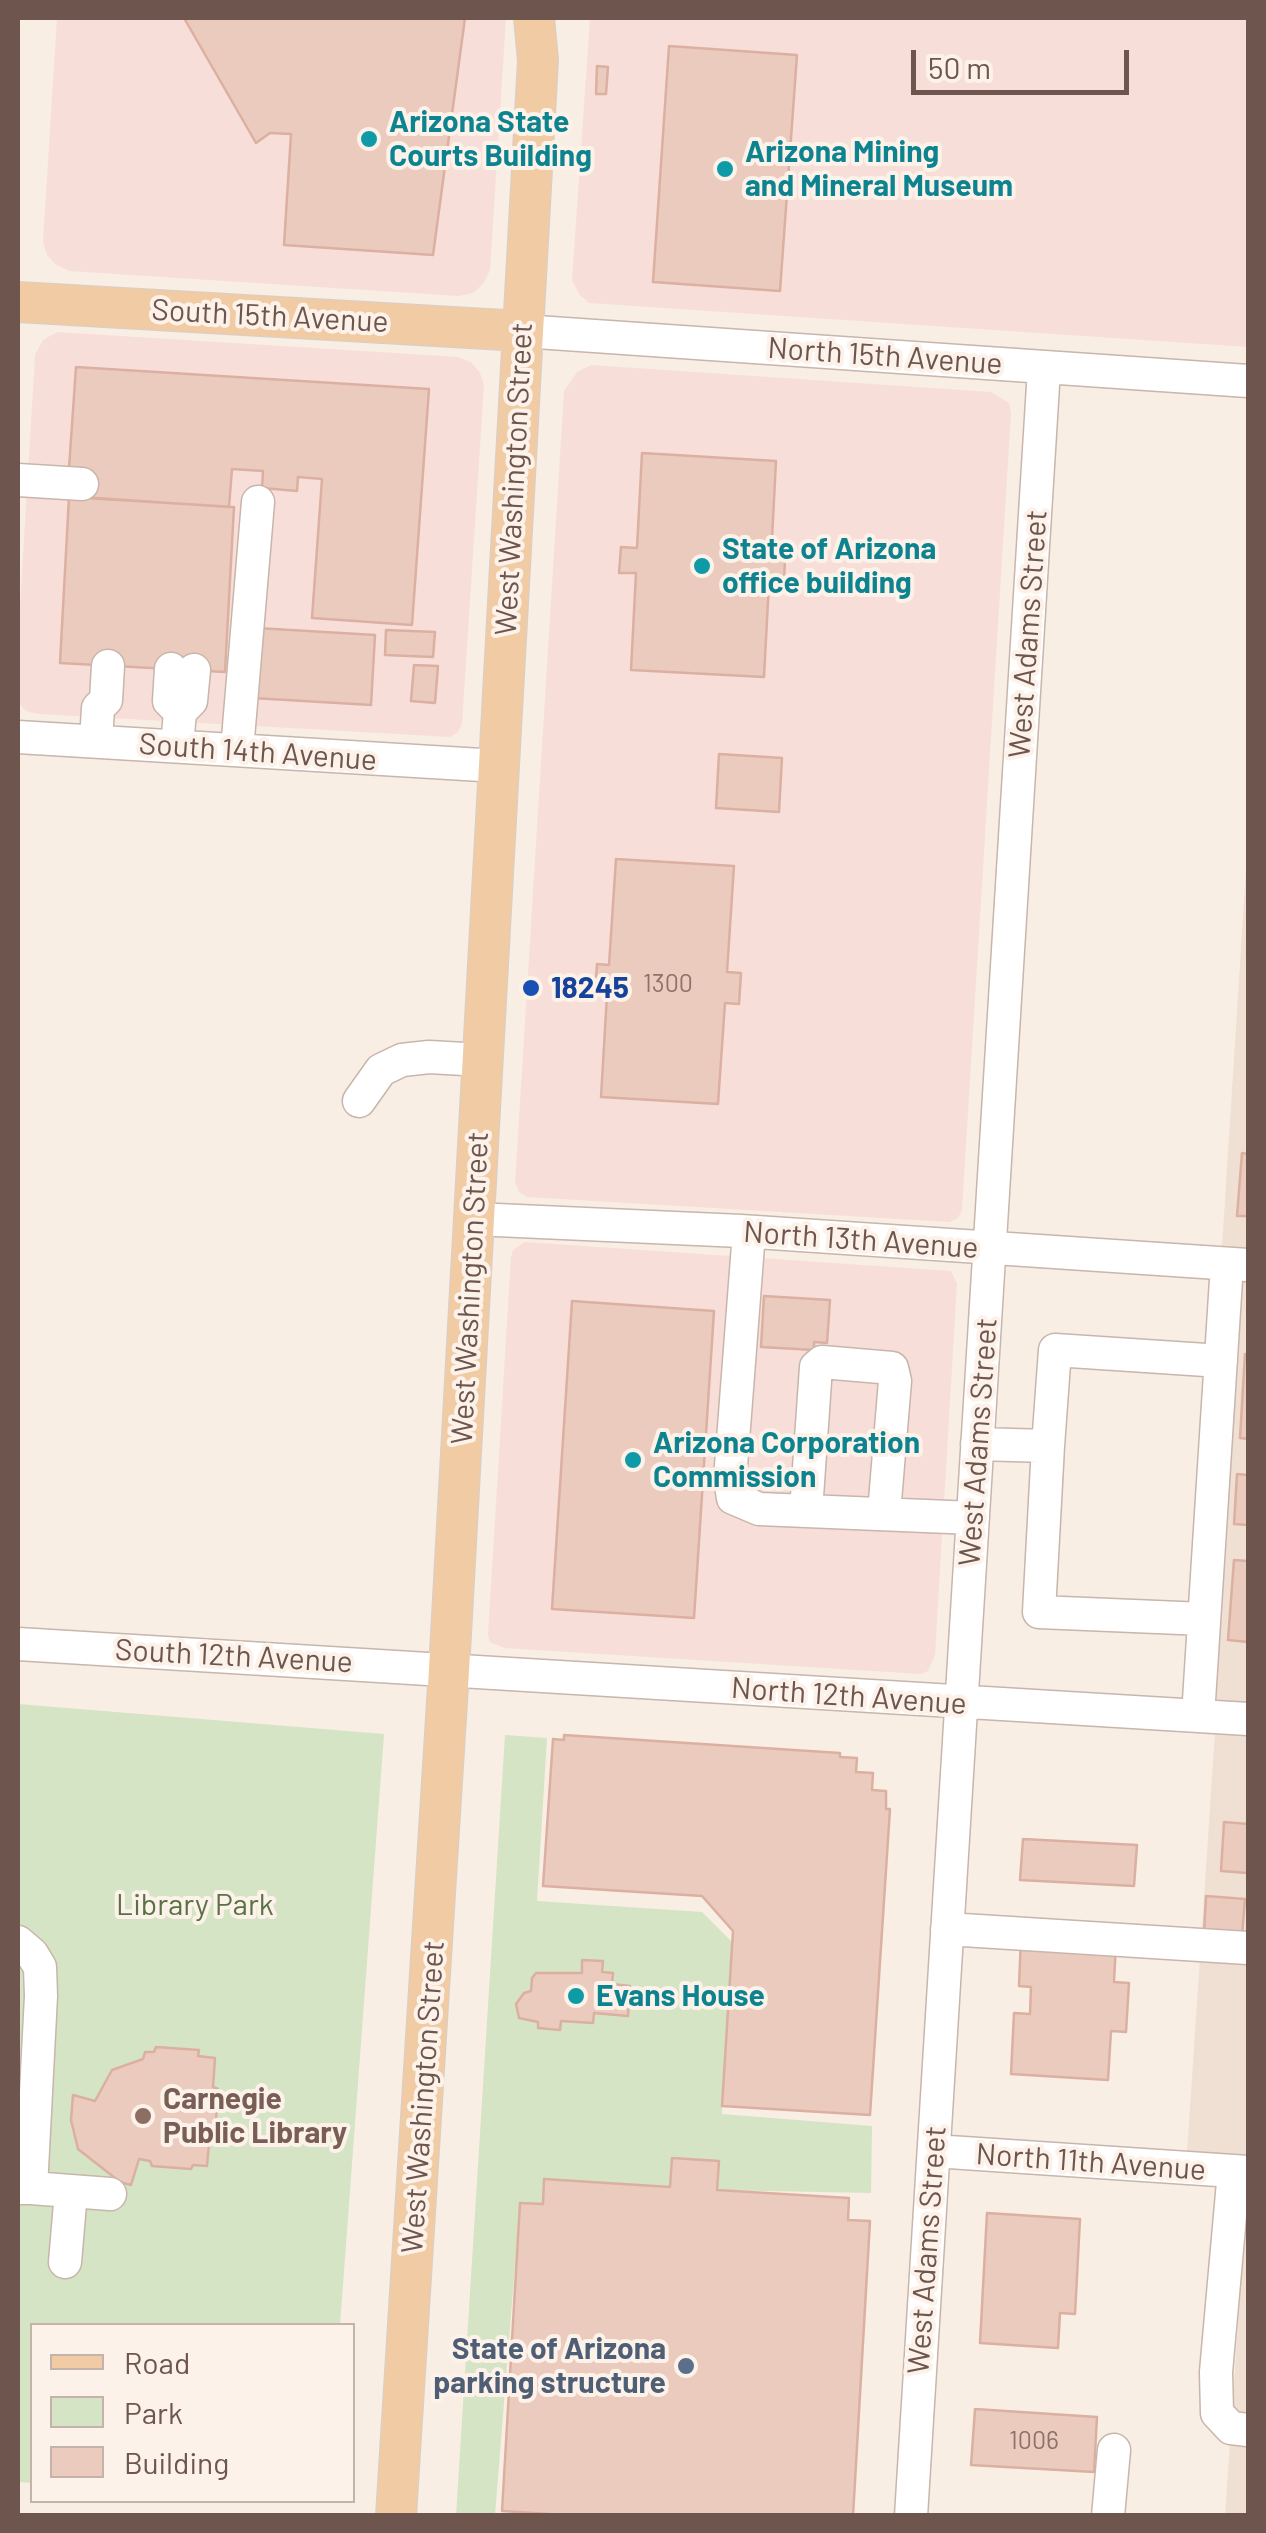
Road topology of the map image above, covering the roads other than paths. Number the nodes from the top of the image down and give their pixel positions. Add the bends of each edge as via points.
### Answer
1 (534, 18) edge
2 (552, 18) edge
3 (538, 60) junction
4 (18, 302) edge
5 (522, 331) junction
6 (1044, 368) junction
7 (1248, 381) edge
8 (18, 480) edge
9 (82, 484) dead end
10 (258, 502) dead end
11 (100, 665) dead end
12 (182, 670) dead end
13 (18, 736) edge
14 (96, 741) junction
15 (177, 746) junction
16 (237, 750) junction
17 (498, 766) junction
18 (482, 1060) junction
19 (359, 1101) dead end
20 (474, 1219) junction
21 (749, 1232) junction
22 (989, 1248) junction
23 (1238, 1264) edge
24 (1221, 1361) junction
25 (977, 1444) junction
26 (1048, 1446) junction
27 (806, 1511) junction
28 (884, 1513) junction
29 (973, 1518) junction
30 (1204, 1619) junction
31 (18, 1644) edge
32 (450, 1670) junction
33 (962, 1703) junction
34 (1198, 1716) junction
35 (1248, 1719) edge
36 (947, 1930) junction
37 (18, 1942) edge
38 (1248, 1948) edge
39 (934, 2152) junction
40 (1242, 2172) edge
41 (24, 2188) edge
42 (71, 2192) junction
43 (110, 2194) dead end
44 (66, 2262) dead end
45 (1248, 2430) edge
46 (1114, 2450) dead end
47 (396, 2516) edge
48 (910, 2516) edge
49 (1108, 2516) edge

1 - 3 main road, West Washington Street
2 - 3 main road, West Washington Street
3 - 5 main road, West Washington Street
4 - 5 main road, South 15th Avenue
5 - 6 street, North 15th Avenue
5 - 17 main road, West Washington Street
6 - 7 street, North 15th Avenue
6 - 22 street, West Adams Street
8 - 9 street
10 - 16 street
11 - 14 street via 106,700 98,708
12 - 15 street via 191,702 180,712
13 - 14 street, South 14th Avenue
14 - 15 street, South 14th Avenue
15 - 16 street, South 14th Avenue
16 - 17 street, South 14th Avenue
17 - 18 main road, West Washington Street
18 - 19 street via 402,1060 381,1070
18 - 20 main road, West Washington Street
20 - 21 street, North 13th Avenue
20 - 32 main road, West Washington Street
21 - 22 street, North 13th Avenue
21 - 27 street via 733,1498 759,1509
22 - 23 street, North 13th Avenue
22 - 25 street, West Adams Street
23 - 24 street
24 - 26 street via 1055,1350
24 - 30 street
25 - 26 street
25 - 29 street, West Adams Street
26 - 30 street via 1039,1612
27 - 28 street
27 - 28 street via 816,1367 822,1362 892,1368
28 - 29 street
29 - 33 street, West Adams Street
30 - 34 street
31 - 32 street, South 12th Avenue
32 - 33 street, North 12th Avenue
32 - 47 main road, West Washington Street
33 - 34 street, North 12th Avenue
33 - 36 street, West Adams Street
34 - 35 street, North 12th Avenue
36 - 38 street
36 - 39 street, West Adams Street
37 - 41 street via 40,1967
39 - 40 street, North 11th Avenue
39 - 48 street, West Adams Street
40 - 45 street via 1216,2372 1217,2413 1231,2428
41 - 42 street
42 - 43 street
42 - 44 street
46 - 49 street

